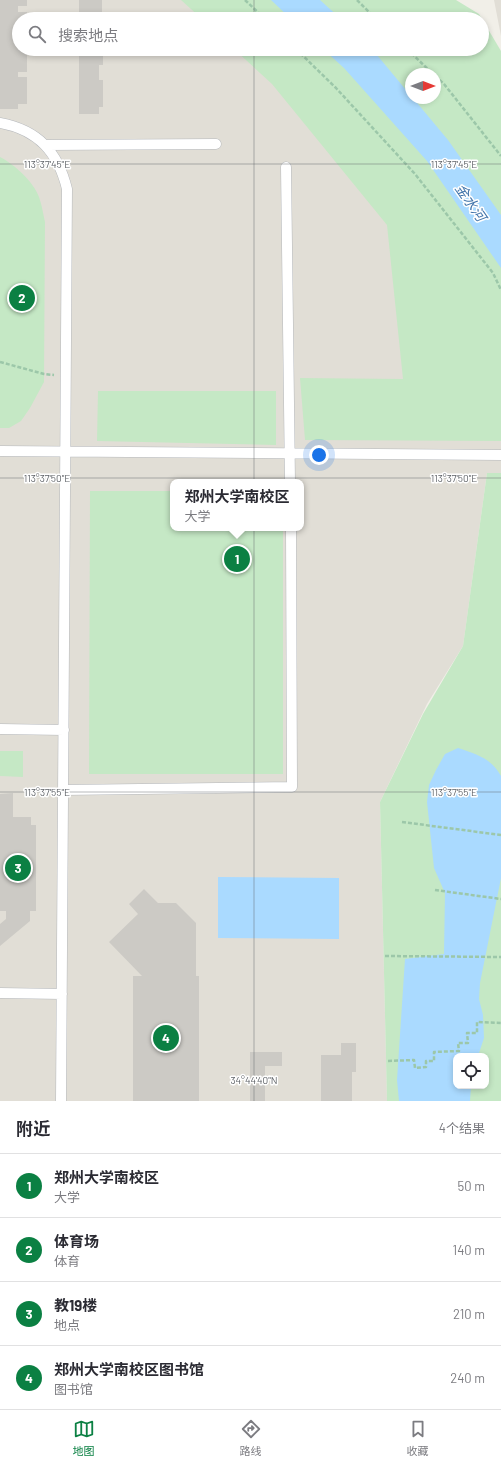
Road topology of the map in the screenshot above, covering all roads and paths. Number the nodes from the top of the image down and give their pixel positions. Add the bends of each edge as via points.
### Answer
1 (245, 0) edge
2 (357, 0) edge
3 (258, 12) edge
4 (369, 12) edge
5 (303, 56) edge
6 (414, 56) edge
7 (427, 68) edge
8 (441, 81) edge
9 (0, 123) edge
10 (216, 144) dead end
11 (46, 145) junction
12 (501, 156) edge
13 (286, 167) dead end
14 (501, 290) edge
15 (0, 362) edge
16 (66, 375) junction
17 (0, 451) edge
18 (66, 452) junction
19 (290, 454) junction
20 (501, 455) edge
21 (290, 479) edge
22 (291, 531) edge
23 (0, 729) edge
24 (64, 730) junction
25 (63, 790) junction
26 (402, 822) dead end
27 (501, 835) edge
28 (435, 890) dead end
29 (501, 899) edge
30 (385, 956) dead end
31 (501, 957) edge
32 (0, 993) edge
33 (62, 994) junction
34 (501, 1023) edge
35 (388, 1061) dead end
36 (61, 1101) edge

1 - 3 path
2 - 4 path
5 - 14 path via 415,174 493,273
6 - 7 path
8 - 12 path
9 - 11 lane via 28,133
10 - 11 lane
11 - 16 lane via 55,158 67,189
13 - 19 lane
15 - 16 path via 44,374
16 - 18 lane
17 - 18 lane
18 - 19 lane
18 - 24 lane
19 - 20 lane
19 - 21 lane
22 - 25 lane via 292,787
23 - 24 lane
24 - 25 lane
25 - 33 lane
26 - 27 path
28 - 29 path
30 - 31 path
32 - 33 lane
33 - 36 lane
34 - 35 path via 477,1022 477,1033 467,1033 468,1043 458,1043 459,1051 434,1052 434,1061 426,1061 426,1068 415,1068 414,1060

